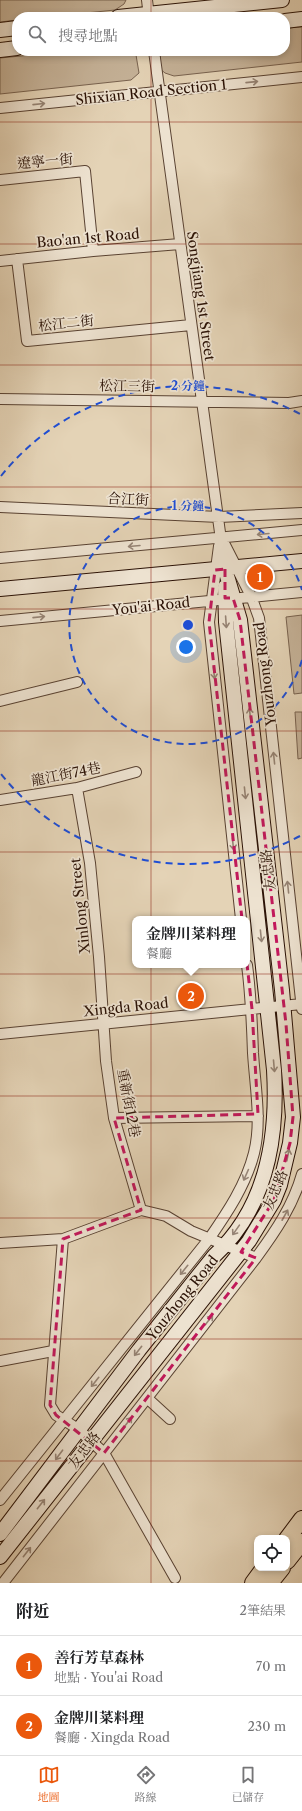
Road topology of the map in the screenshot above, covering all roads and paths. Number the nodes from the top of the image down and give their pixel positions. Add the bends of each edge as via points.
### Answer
1 (282, 0) edge
2 (218, 3) edge
3 (148, 10) edge
4 (302, 19) edge
5 (290, 20) edge
6 (12, 29) edge
7 (0, 30) edge
8 (12, 49) edge
9 (0, 50) edge
10 (155, 56) edge
11 (302, 77) edge
12 (159, 91) junction
13 (0, 108) edge
14 (0, 180) edge
15 (180, 244) junction
16 (93, 250) junction
17 (17, 259) junction
18 (0, 261) edge
19 (191, 325) junction
20 (0, 399) edge
21 (202, 401) junction
22 (302, 401) edge
23 (0, 507) edge
24 (302, 513) edge
25 (219, 517) junction
26 (302, 530) edge
27 (221, 538) junction
28 (0, 558) edge
29 (302, 561) edge
30 (226, 569) junction
31 (0, 589) edge
32 (302, 592) edge
33 (251, 596) junction
34 (223, 599) junction
35 (0, 621) edge
36 (76, 682) dead end
37 (0, 701) edge
38 (136, 772) dead end
39 (77, 788) junction
40 (0, 800) edge
41 (241, 916) edge
42 (247, 968) edge
43 (284, 1006) junction
44 (302, 1006) edge
45 (269, 1008) junction
46 (252, 1009) junction
47 (103, 1023) junction
48 (0, 1034) edge
49 (258, 1116) junction
50 (114, 1118) junction
51 (302, 1174) edge
52 (141, 1210) junction
53 (63, 1239) junction
54 (209, 1239) junction
55 (0, 1243) edge
56 (225, 1246) junction
57 (241, 1252) junction
58 (256, 1258) junction
59 (53, 1351) junction
60 (0, 1361) edge
61 (147, 1398) junction
62 (170, 1419) dead end
63 (64, 1421) junction
64 (78, 1429) junction
65 (91, 1440) junction
66 (104, 1453) junction
67 (0, 1500) edge
68 (302, 1519) edge
69 (0, 1534) edge
70 (290, 1535) edge
71 (302, 1542) edge
72 (0, 1557) edge
73 (290, 1557) edge
74 (278, 1571) edge
75 (269, 1577) edge
76 (175, 1578) dead end
77 (3, 1583) edge
78 (253, 1583) edge

1 - 2 street
2 - 3 street
4 - 5 street
6 - 7 street
8 - 9 street
10 - 12 street, Songjiang 1st Street
12 -> 11 street, Shixian Road Section 1
13 -> 12 street, Shixian Road Section 1
12 - 15 street, Songjiang 1st Street
14 - 16 street, 遼寧一街 via 85,172
15 - 16 street, Bao'an 1st Road
15 - 19 street, Songjiang 1st Street
16 - 17 street, Bao'an 1st Road
17 - 18 street, Bao'an 1st Road
17 - 19 street, 松江二街 via 27,341
19 - 21 street, Songjiang 1st Street
20 - 21 street, 松江三街
21 - 22 street, 松江三街
21 - 25 street, Songjiang 1st Street
23 - 25 street, 合江街
24 - 25 street, 合江街
25 - 27 street, Songjiang 1st Street
26 -> 27 street
27 -> 28 street
27 - 30 street, Songjiang 1st Street
29 - 30 street
30 - 31 street
30 - 33 street, Youzhong Road
30 - 34 street, Youzhong Road
32 - 33 street, You'ai Road
33 - 34 street, You'ai Road
44 -> 33 street, Youzhong Road via 259,618
35 -> 34 street, You'ai Road
34 -> 41 street, Youzhong Road via 209,622
43 -> 34 street, 友忠路 via 240,628
34 -> 45 street, Youzhong Road
36 - 37 street
38 - 39 street, 龍江街74巷
39 - 40 street, 龍江街74巷
39 - 47 street, Xinlong Street via 90,863
42 - 46 street
43 - 44 street, Xingda Road
43 - 45 street, Xingda Road
57 -> 43 street, 友忠路 via 274,1200 285,1170 290,1143 293,1117
45 - 46 street, Xingda Road
45 -> 56 street, Youzhong Road via 276,1105 270,1154 257,1195
46 - 47 street, Xingda Road
46 - 49 street
47 - 48 street, Xingda Road
47 - 50 street, 重新街12巷
49 - 50 street
49 -> 54 street via 256,1141 248,1172 233,1202
50 - 52 street, 重新街12巷
58 -> 51 street via 280,1224
52 - 53 street
52 - 54 street via 166,1216 191,1232
53 - 55 street
53 - 59 street
54 - 56 street
54 -> 63 street, Youzhong Road
56 - 57 street
56 -> 64 street, Youzhong Road via 214,1256
57 - 58 street
57 - 65 street, 友忠路
61 -> 58 street
59 - 60 street
59 - 63 street via 50,1405
61 - 62 street
66 -> 61 street
63 - 64 street
63 - 67 street, Youzhong Road
64 - 65 street
64 -> 69 street, Youzhong Road
65 - 66 street
72 -> 65 street, 友忠路
66 - 76 street
77 -> 66 street
68 - 70 main road
71 - 73 main road
74 - 75 main road
75 - 78 main road

